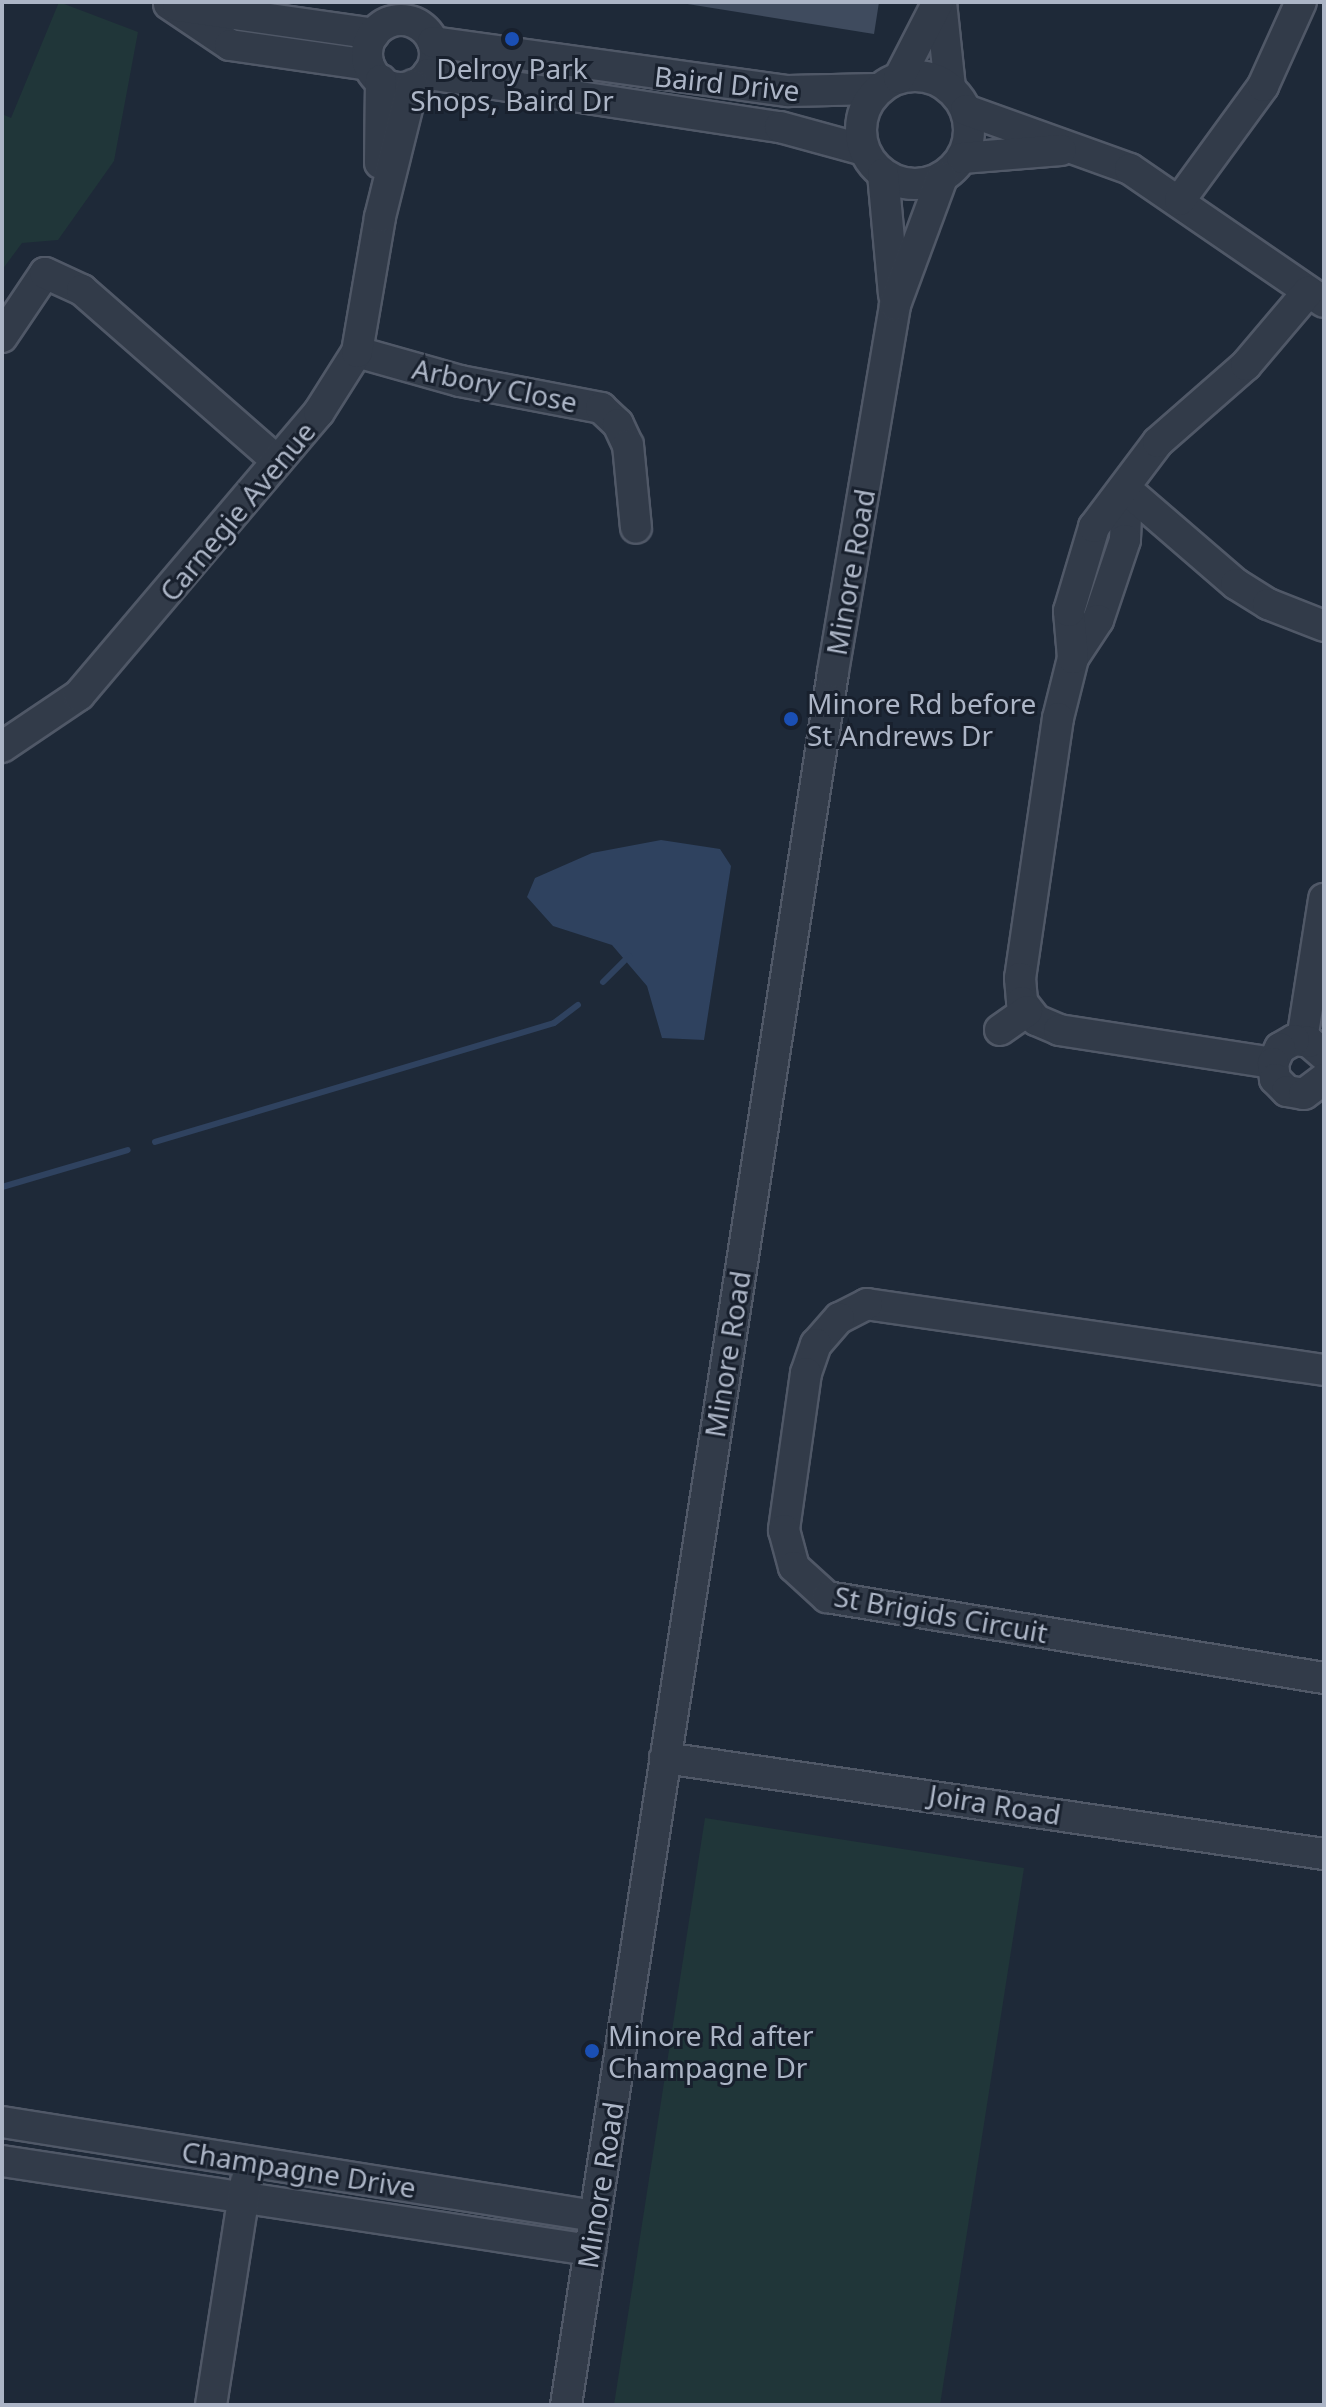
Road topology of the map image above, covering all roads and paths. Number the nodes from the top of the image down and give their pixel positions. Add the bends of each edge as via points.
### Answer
1 (940, 2) edge
2 (1301, 2) edge
3 (165, 3) edge
4 (389, 19) edge
5 (426, 24) edge
6 (375, 72) junction
7 (421, 80) junction
8 (889, 84) junction
9 (958, 99) junction
10 (1071, 149) junction
11 (874, 162) junction
12 (952, 168) junction
13 (1180, 200) junction
14 (380, 217) junction
15 (1316, 297) edge
16 (895, 305) junction
17 (2, 337) edge
18 (357, 352) junction
19 (276, 460) junction
20 (1127, 490) junction
21 (636, 528) dead end
22 (1324, 626) edge
23 (2, 747) edge
24 (1324, 899) edge
25 (1027, 1011) junction
26 (1000, 1030) dead end
27 (1313, 1048) edge
28 (1273, 1063) junction
29 (1324, 1079) edge
30 (1324, 1370) edge
31 (1324, 1678) edge
32 (665, 1758) junction
33 (1324, 1854) edge
34 (2, 2122) edge
35 (2, 2161) edge
36 (249, 2162) junction
37 (243, 2200) junction
38 (595, 2216) junction
39 (590, 2250) junction
40 (211, 2405) edge
41 (566, 2405) edge

1 - 8 street
1 - 9 street
2 - 13 street via 1263,86
3 - 4 street
3 - 6 street via 230,45
4 - 5 street, Baird Drive
4 - 6 street, Carnegie Avenue
5 - 7 street, Carnegie Avenue
5 - 8 street, Baird Drive via 788,91
6 - 7 street, Baird Drive via 391,86
6 - 14 street, Carnegie Avenue
7 - 11 street, Baird Drive via 780,127
7 - 14 street, Carnegie Avenue
8 - 9 street via 917,75
8 - 11 street via 862,118
9 - 10 street
9 - 12 street via 969,134
10 - 12 street
10 - 13 street via 1130,169
11 - 12 street via 911,185
11 - 16 street, Minore Road
12 - 16 street, Minore Road
13 - 15 street
14 - 18 street, Carnegie Avenue
15 - 20 street via 1158,442
16 - 32 street, Minore Road
17 - 19 street via 45,273 82,290
18 - 19 street, Carnegie Avenue via 319,412
18 - 21 street, Arbory Close via 460,381 601,408 618,424 628,445
19 - 23 street, Carnegie Avenue via 79,695
20 - 22 street via 1236,584 1268,604
20 - 25 street via 1125,540 1098,620 1073,658 1050,764 1020,978
24 - 27 street
25 - 26 street
25 - 28 street via 1059,1030
27 - 28 street via 1280,1048
28 - 29 street via 1280,1086 1295,1094 1312,1091
30 - 31 street, St Brigids Circuit via 867,1304 839,1318 816,1344 806,1373 784,1530 794,1567 827,1597
32 - 33 street, Joira Road
32 - 38 street, Minore Road
34 - 36 street, Champagne Drive
35 - 37 street, Champagne Drive
36 - 37 street
36 - 38 street, Champagne Drive
37 - 39 street, Champagne Drive
37 - 40 street
38 - 39 street, Minore Road
39 - 41 street, Minore Road

